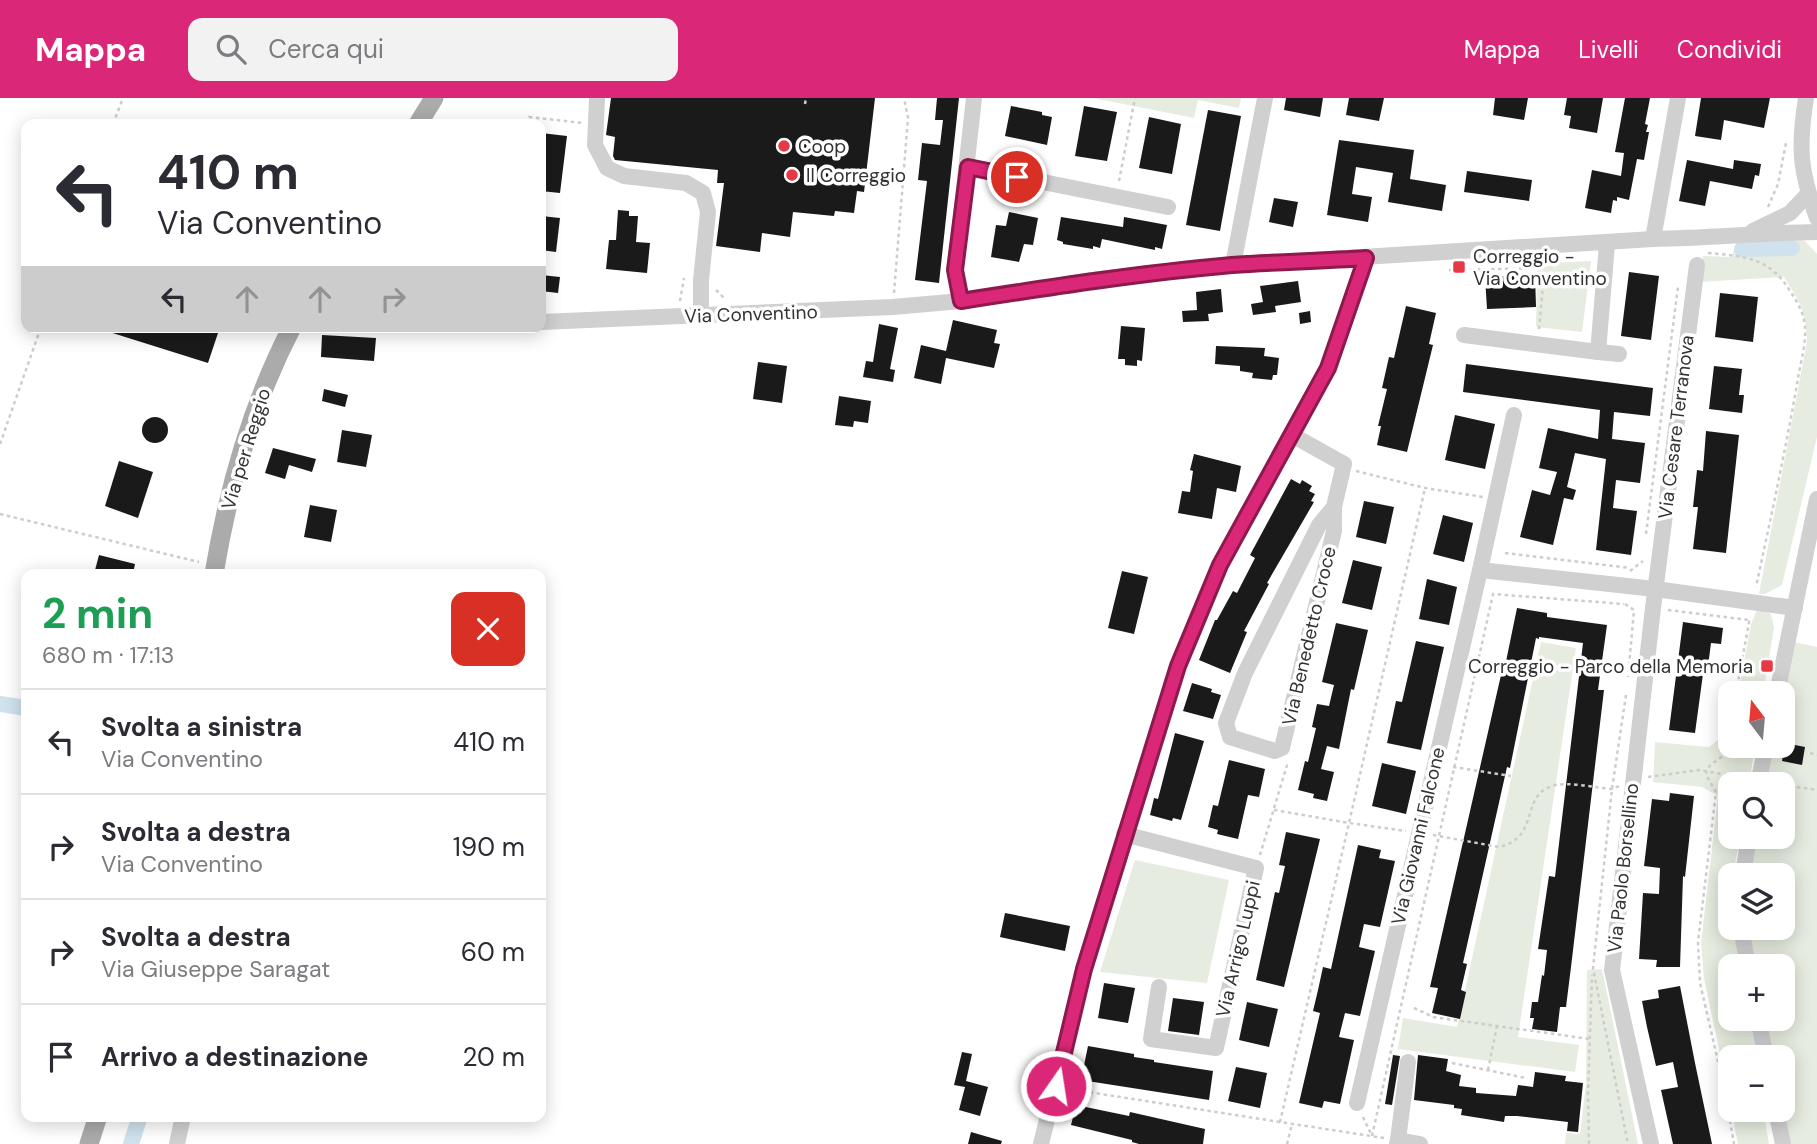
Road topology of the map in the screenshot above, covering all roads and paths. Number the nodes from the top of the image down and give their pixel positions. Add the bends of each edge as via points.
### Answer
1 (122, 98) edge
2 (434, 98) edge
3 (597, 98) edge
4 (806, 98) edge
5 (904, 98) edge
6 (974, 98) edge
7 (1135, 98) edge
8 (1265, 98) edge
9 (1678, 98) edge
10 (1805, 98) edge
11 (805, 104) dead end
12 (115, 119) edge
13 (421, 119) edge
14 (529, 119) edge
15 (545, 119) edge
16 (546, 119) edge
17 (586, 124) dead end
18 (1787, 135) dead end
19 (968, 167) junction
20 (1808, 194) junction
21 (1116, 198) junction
22 (1168, 207) dead end
23 (1768, 208) dead end
24 (1817, 218) edge
25 (1817, 232) edge
26 (1747, 234) junction
27 (1719, 237) junction
28 (1653, 239) junction
29 (1607, 244) junction
30 (1366, 258) junction
31 (1233, 265) junction
32 (1697, 265) dead end
33 (1449, 270) dead end
34 (1544, 274) junction
35 (1604, 274) junction
36 (1678, 282) dead end
37 (961, 301) junction
38 (893, 307) junction
39 (701, 316) junction
40 (546, 322) edge
41 (39, 333) edge
42 (289, 333) edge
43 (1464, 335) dead end
44 (1538, 345) junction
45 (1598, 352) junction
46 (1619, 354) dead end
47 (1514, 415) dead end
48 (1292, 435) junction
49 (0, 444) edge
50 (1344, 464) junction
51 (1425, 488) junction
52 (1495, 499) junction
53 (1817, 499) edge
54 (1334, 507) junction
55 (0, 514) edge
56 (1646, 537) dead end
57 (1644, 550) dead end
58 (1505, 553) dead end
59 (211, 569) edge
60 (215, 569) edge
61 (1630, 569) junction
62 (1480, 570) junction
63 (1627, 586) junction
64 (1655, 589) junction
65 (1753, 602) junction
66 (1624, 604) junction
67 (1653, 608) junction
68 (1794, 608) junction
69 (1634, 610) junction
70 (1750, 620) junction
71 (1628, 677) dead end
72 (1738, 681) edge
73 (1779, 681) edge
74 (1282, 748) junction
75 (1810, 753) dead end
76 (1817, 755) edge
77 (1720, 758) edge
78 (1453, 767) junction
79 (1707, 770) junction
80 (1718, 773) edge
81 (1511, 776) dead end
82 (1632, 781) junction
83 (1795, 787) edge
84 (1817, 790) edge
85 (1274, 810) junction
86 (1349, 823) junction
87 (1419, 833) junction
88 (1124, 834) junction
89 (1438, 835) junction
90 (1256, 868) junction
91 (1592, 968) dead end
92 (1159, 988) dead end
93 (1414, 1008) dead end
94 (1497, 1026) junction
95 (1590, 1039) junction
96 (1408, 1062) dead end
97 (1451, 1063) dead end
98 (1489, 1070) junction
99 (1526, 1078) dead end
100 (1056, 1086) junction
101 (1357, 1103) joint
102 (96, 1122) edge
103 (182, 1122) edge
104 (1280, 1122) junction
105 (1778, 1122) edge
106 (1292, 1124) junction
107 (1372, 1136) junction
108 (1397, 1142) edge
109 (89, 1144) edge
110 (177, 1144) edge
111 (1041, 1144) edge
112 (1287, 1144) edge
113 (1420, 1144) edge
114 (1589, 1144) edge
115 (1651, 1144) edge
116 (1734, 1144) edge
117 (1783, 1144) edge

1 - 12 path
2 - 13 main road
3 - 39 street via 595,145 607,168 624,176 686,183 703,193 708,212
4 - 11 path
5 - 38 path via 908,118
6 - 19 street
7 - 21 path
8 - 31 street
9 - 28 street
10 - 20 street via 1800,149
14 - 15 path
16 - 17 path
18 - 23 path via 1778,184
19 - 21 street
19 - 37 street via 955,270
20 - 24 street
20 - 26 street, Via Conventino via 1790,213
21 - 22 street
25 - 26 street, Via Conventino
26 - 27 street, Via Conventino
27 - 28 street, Via Conventino
27 - 65 path via 1718,254 1734,254 1777,273 1804,320 1794,399
28 - 29 street, Via Conventino
29 - 30 street, Via Conventino
29 - 35 street
30 - 31 street, Via Conventino
30 - 48 street via 1328,368
31 - 37 street, Via Conventino via 1099,279
32 - 64 street, Via Cesare Terranova
33 - 34 path via 1543,268
34 - 35 path
34 - 44 path
35 - 45 street
36 - 56 path
37 - 38 street, Via Conventino
38 - 39 street, Via Conventino
39 - 40 street, Via Conventino
41 - 49 path
42 - 60 main road, Via per Reggio via 248,435
43 - 44 street
44 - 45 street
45 - 46 street
47 - 52 street, Via Giovanni Falcone
48 - 50 street
48 - 88 street via 1220,565 1178,666
50 - 51 path via 1359,473
50 - 54 street, Via Benedetto Croce
51 - 52 path
51 - 86 path
52 - 62 street, Via Giovanni Falcone
53 - 68 street
54 - 74 street, Via Benedetto Croce via 1334,531
54 - 74 street, Via Benedetto Croce via 1312,537 1245,673 1226,723 1230,737 1275,751
55 - 59 path
57 - 61 path via 1642,564
58 - 61 path
61 - 63 path
62 - 63 street
62 - 87 street, Via Giovanni Falcone
63 - 64 street
63 - 66 path
64 - 65 street
64 - 67 street, Via Paolo Borsellino
65 - 68 street
65 - 70 path
66 - 69 path
66 - 78 path via 1493,594
67 - 69 path
67 - 70 path
67 - 82 street, Via Paolo Borsellino
68 - 73 street
69 - 71 path
70 - 72 path
74 - 85 path via 1287,765
75 - 76 path
77 - 79 path
78 - 81 path
78 - 89 path
79 - 80 path
79 - 82 path
79 - 116 path via 1716,792 1698,942 1700,983
82 - 89 path via 1612,789 1551,786 1533,801 1519,838 1499,847
82 - 115 street, Via Paolo Borsellino via 1612,970
83 - 84 path
85 - 86 path
85 - 90 path
86 - 87 path
86 - 104 path
87 - 89 path
87 - 101 street, Via Giovanni Falcone
88 - 90 street, Via Arrigo Luppi
88 - 100 street
89 - 107 path
90 - 92 street, Via Arrigo Luppi via 1216,1048 1151,1039
91 - 95 path
93 - 94 path via 1433,1017
94 - 95 path
94 - 98 path
95 - 114 path
96 - 108 street
97 - 98 path
98 - 99 path
100 - 104 path
100 - 111 street
101 - 107 path
102 - 109 main road
103 - 110 street
104 - 106 path
105 - 117 street
106 - 107 path
106 - 112 path
107 - 108 path
108 - 113 street

